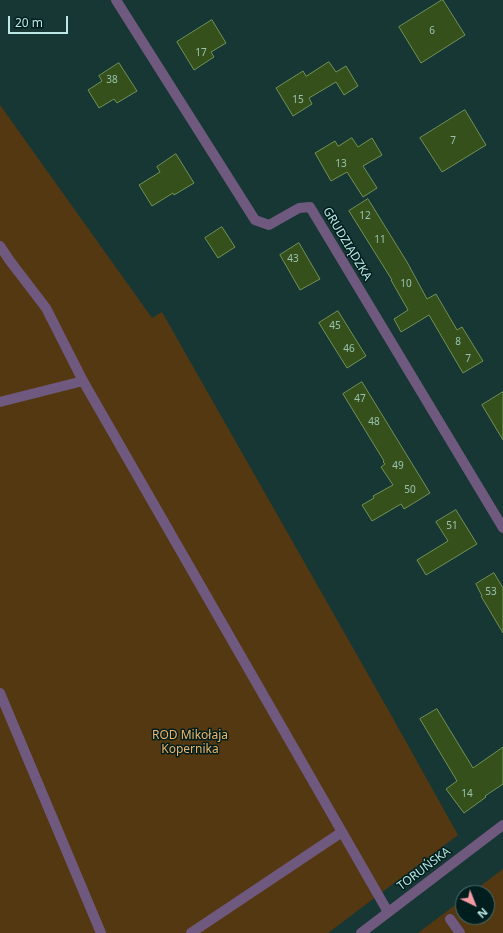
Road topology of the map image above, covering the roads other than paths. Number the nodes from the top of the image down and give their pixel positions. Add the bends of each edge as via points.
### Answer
1 (116, 0) edge
2 (0, 246) edge
3 (83, 381) junction
4 (0, 402) edge
5 (503, 528) edge
6 (0, 692) edge
7 (503, 825) edge
8 (342, 832) junction
9 (388, 912) junction
10 (450, 919) dead end
11 (101, 933) edge
12 (191, 933) edge
13 (360, 933) edge
14 (460, 933) edge

1 - 5 street, GRUDZIĄDZKA via 255,220 269,225 299,208 310,207
2 - 3 street via 46,308
3 - 4 street
3 - 8 street
6 - 11 street
7 - 9 street, TORUŃSKA
8 - 9 street
8 - 12 street
9 - 13 street, TORUŃSKA
10 - 14 street

